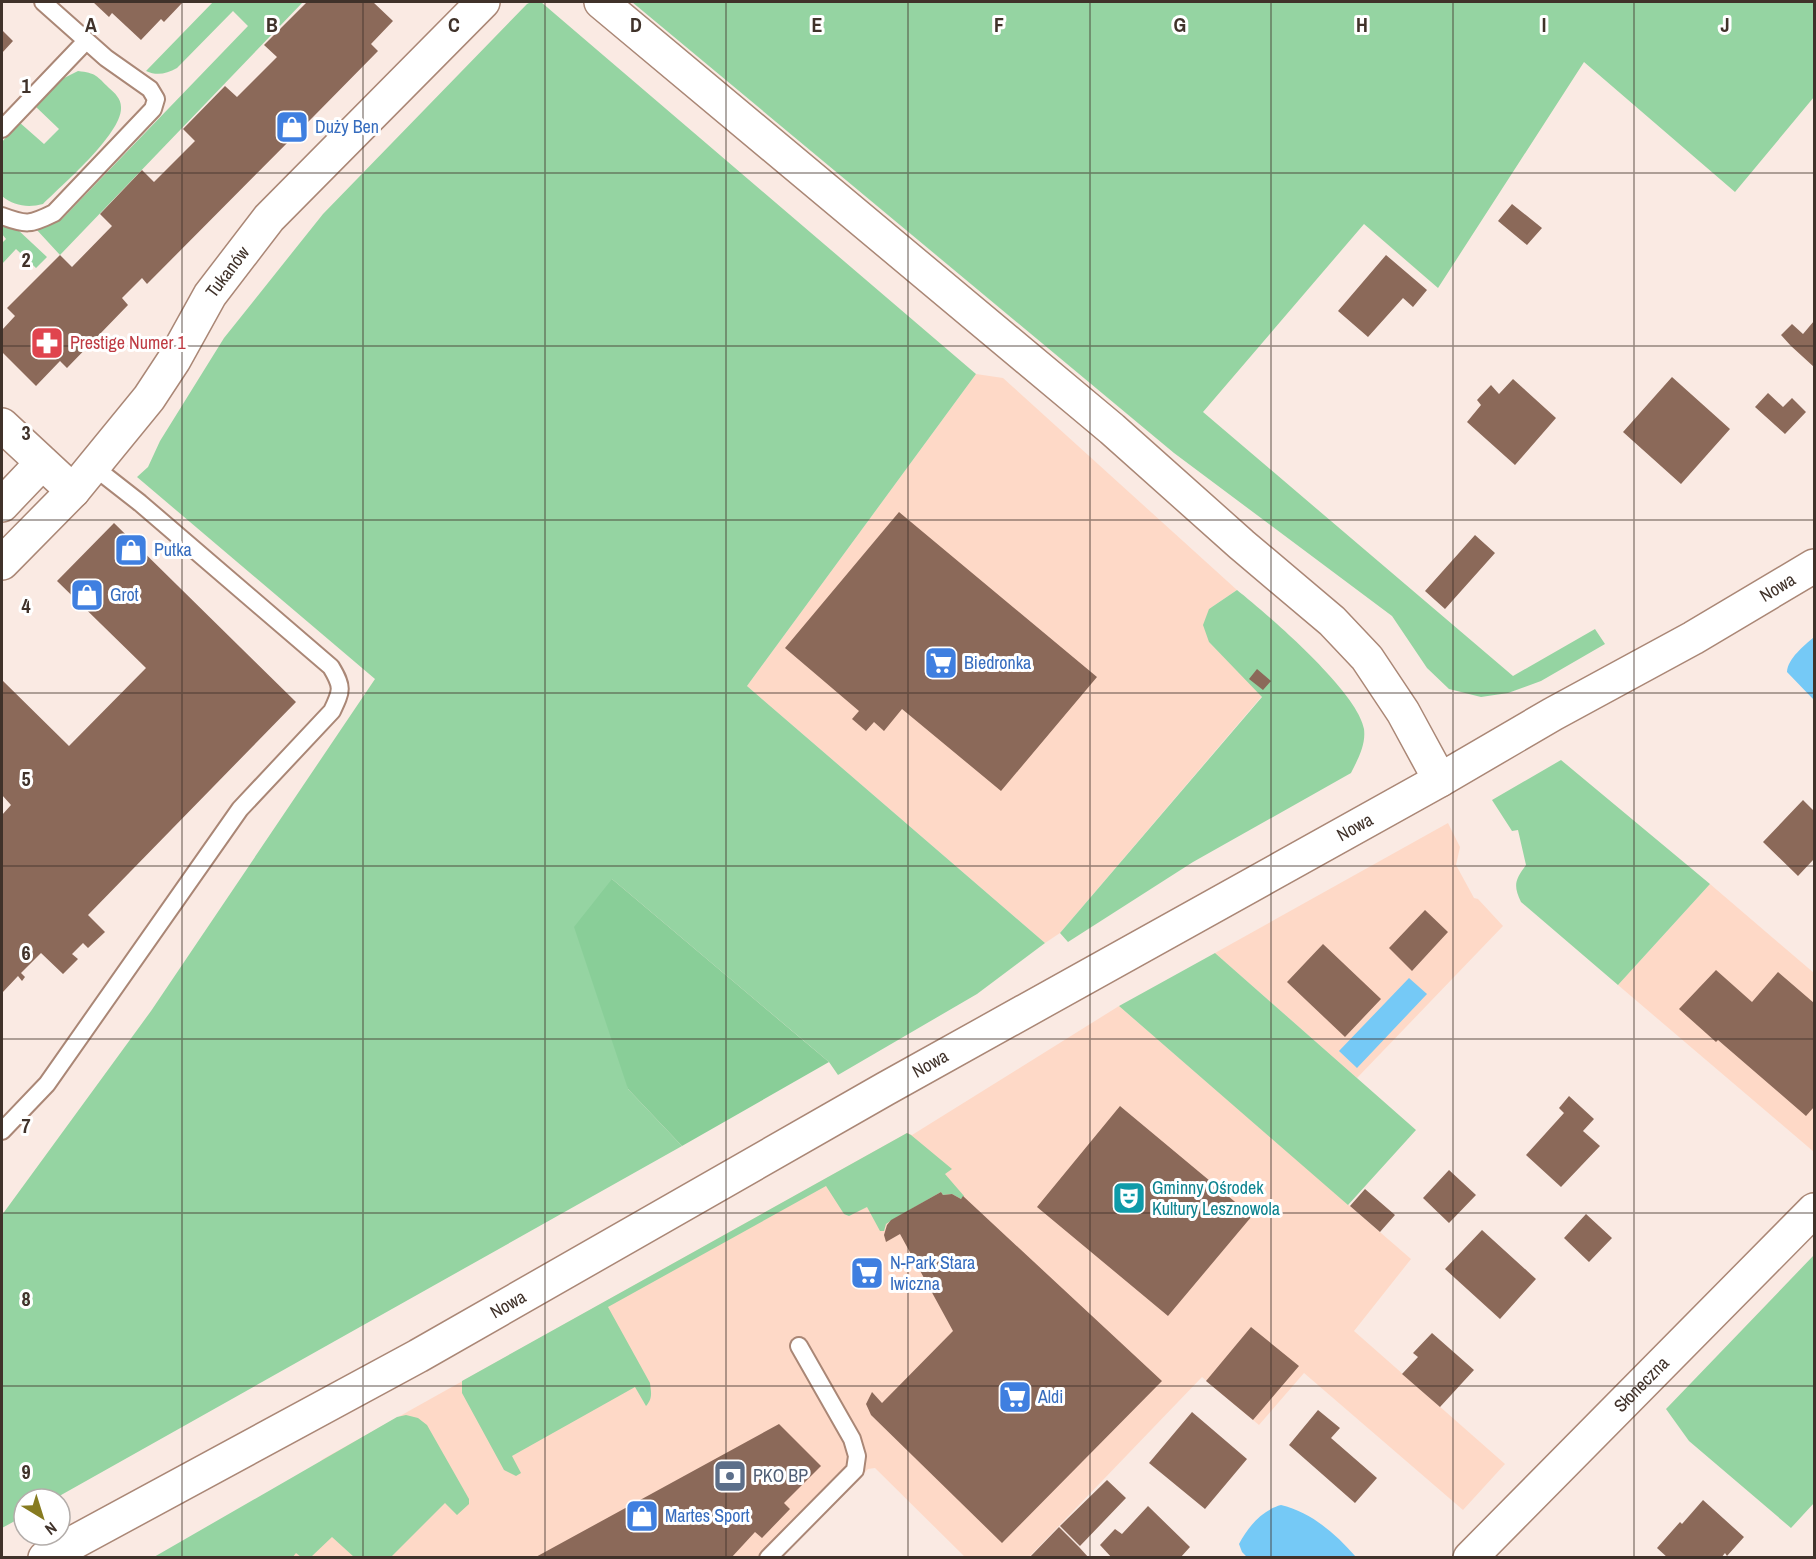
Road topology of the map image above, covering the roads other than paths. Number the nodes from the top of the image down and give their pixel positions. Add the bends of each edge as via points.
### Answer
1 (43, 2) edge
2 (483, 2) edge
3 (601, 2) edge
4 (87, 41) junction
5 (2, 129) edge
6 (2, 216) edge
7 (2, 426) edge
8 (42, 463) junction
9 (94, 467) junction
10 (73, 491) junction
11 (2, 505) edge
12 (2, 563) edge
13 (1815, 567) edge
14 (1440, 780) junction
15 (2, 1131) edge
16 (1815, 1210) edge
17 (799, 1346) dead end
18 (45, 1557) edge
19 (768, 1557) edge
20 (1470, 1557) edge

1 - 4 lane
2 - 9 street, Tukanów via 253,237 210,295 149,398
3 - 14 street via 1112,429 1332,621 1367,658 1403,712
4 - 5 lane
4 - 6 lane via 150,89 156,99 153,109 54,213 34,223
7 - 8 street
8 - 10 street
8 - 11 street
9 - 10 street, Tukanów
9 - 15 lane via 331,668 340,682 340,695 332,711 240,809 47,1084
10 - 12 street, Tukanów
13 - 14 street, Nowa
14 - 18 street, Nowa via 885,1089 418,1356
16 - 20 street, Słoneczna
17 - 19 lane via 852,1439 857,1456 855,1470

